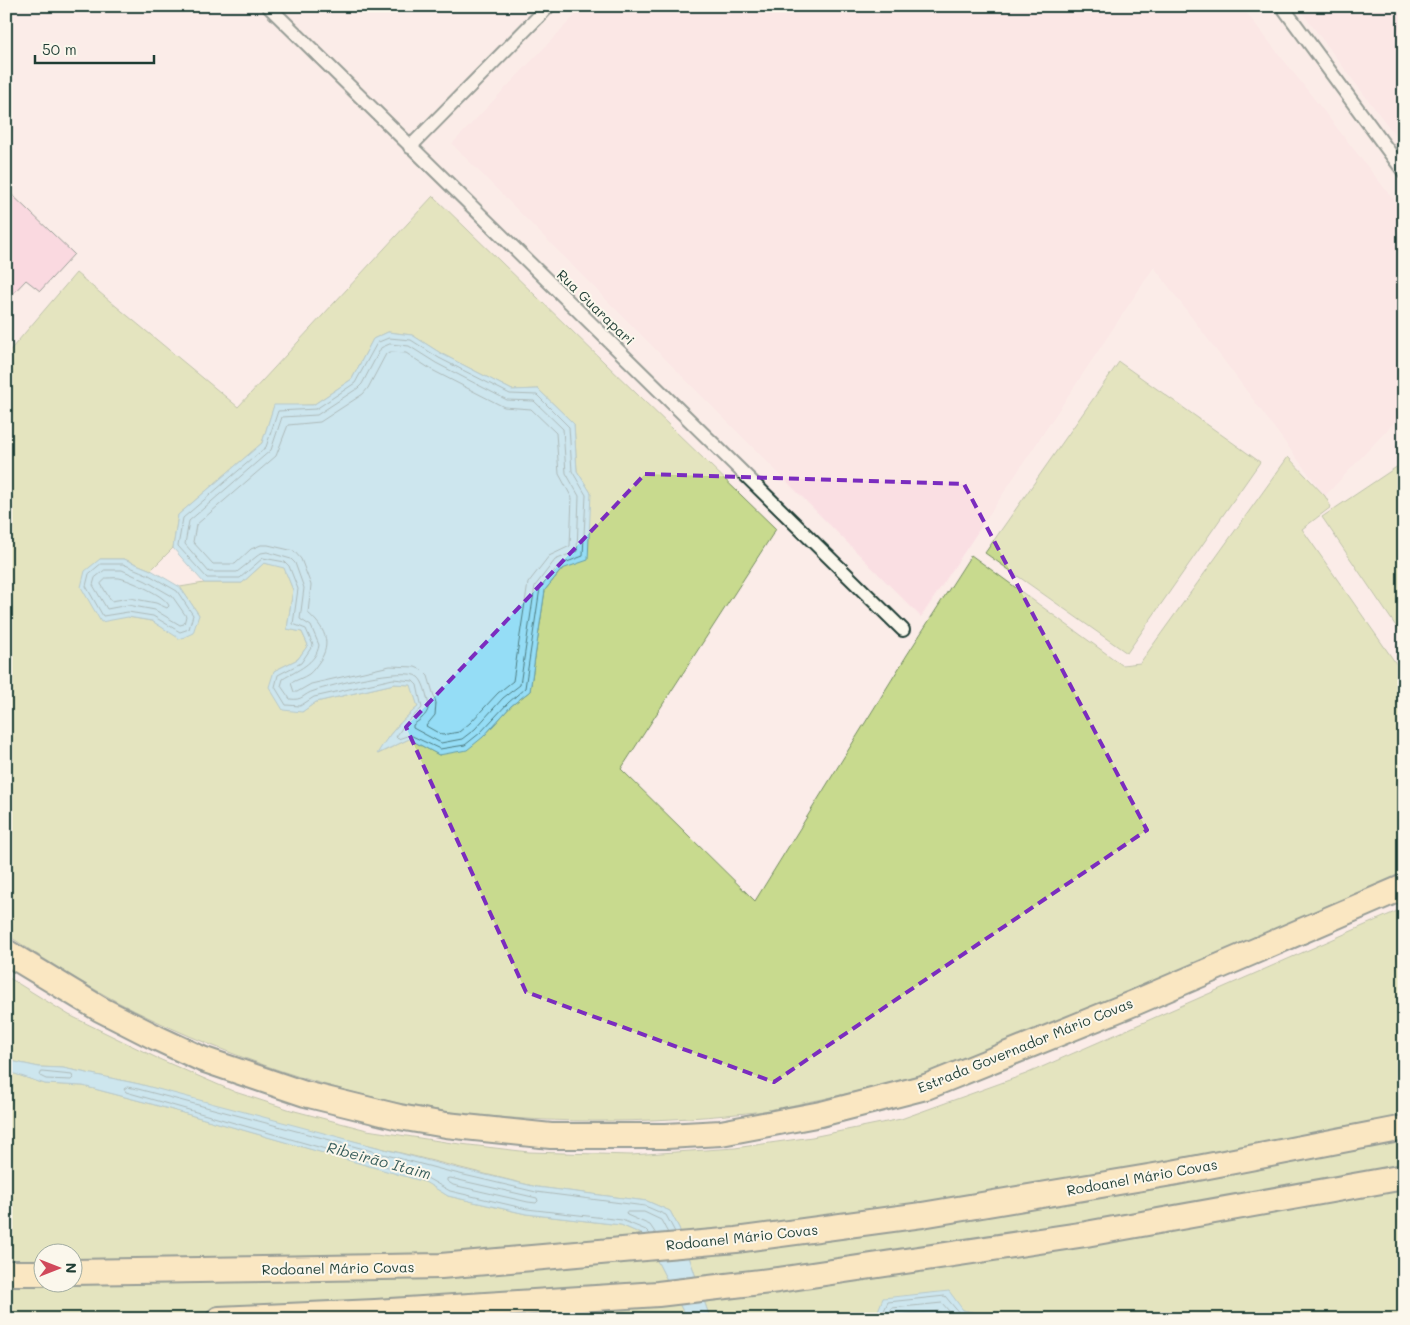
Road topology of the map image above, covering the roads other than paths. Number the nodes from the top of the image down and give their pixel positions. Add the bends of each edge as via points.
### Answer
1 (268, 6) edge
2 (550, 6) edge
3 (1282, 6) edge
4 (410, 147) junction
5 (1404, 172) edge
6 (903, 630) dead end
7 (1404, 887) edge
8 (6, 952) edge
9 (1404, 1128) edge
10 (1404, 1177) edge
11 (82, 1272) edge
12 (6, 1273) edge
13 (32, 1273) edge
14 (219, 1319) edge

1 - 4 street, Rua Guarapari
2 - 4 street
3 - 5 street
4 - 6 street, Rua Guarapari
7 - 8 highway, Estrada Governador Mário Covas via 926,1087 821,1114 721,1132 666,1136 551,1136 456,1126 399,1117 305,1094 202,1058 157,1038 100,1010
9 - 11 highway, Rodoanel Mário Covas via 1172,1173 922,1215 736,1240 440,1266
10 - 14 highway via 1086,1234 769,1281 658,1294
12 - 13 highway

